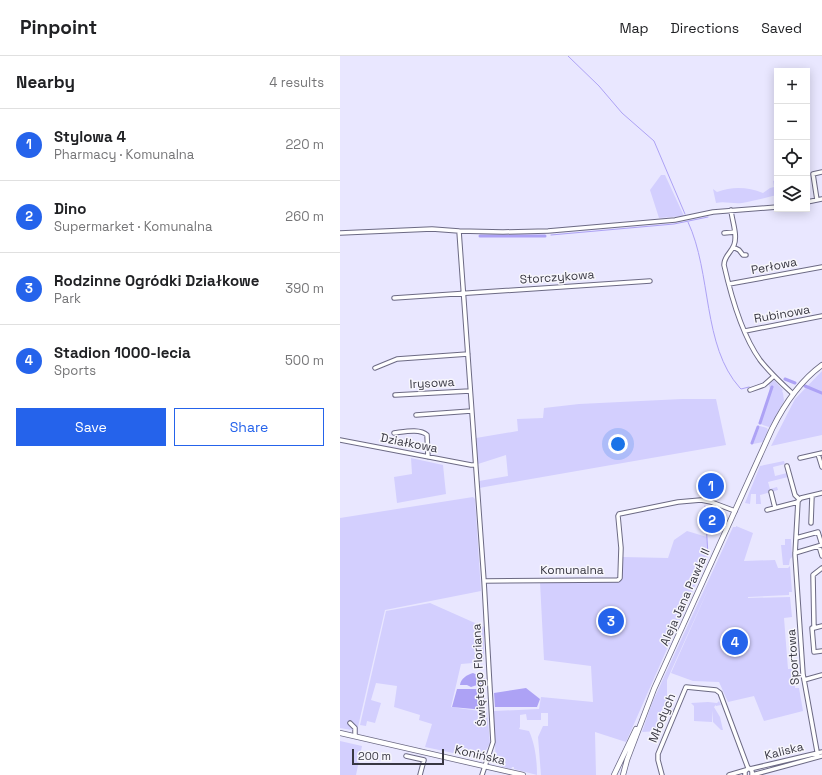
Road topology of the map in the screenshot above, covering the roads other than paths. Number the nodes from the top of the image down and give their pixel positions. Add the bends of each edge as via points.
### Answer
1 (822, 172) edge
2 (820, 200) edge
3 (810, 202) edge
4 (774, 206) edge
5 (731, 210) junction
6 (460, 231) junction
7 (735, 232) junction
8 (340, 233) edge
9 (724, 233) dead end
10 (733, 247) junction
11 (746, 256) dead end
12 (822, 267) edge
13 (650, 281) dead end
14 (729, 284) junction
15 (464, 293) junction
16 (394, 298) dead end
17 (822, 316) edge
18 (745, 331) junction
19 (468, 354) junction
20 (822, 365) edge
21 (375, 368) dead end
22 (774, 376) junction
23 (750, 390) dead end
24 (470, 391) junction
25 (793, 394) junction
26 (395, 395) dead end
27 (471, 411) junction
28 (416, 415) dead end
29 (394, 433) dead end
30 (340, 440) edge
31 (820, 453) edge
32 (428, 457) junction
33 (800, 458) dead end
34 (787, 466) dead end
35 (475, 467) junction
36 (822, 467) edge
37 (771, 492) dead end
38 (822, 493) edge
39 (812, 496) junction
40 (799, 501) junction
41 (775, 508) junction
42 (766, 510) dead end
43 (735, 511) junction
44 (811, 523) dead end
45 (796, 538) junction
46 (821, 545) edge
47 (795, 553) junction
48 (822, 556) edge
49 (822, 568) edge
50 (484, 581) junction
51 (822, 626) edge
52 (815, 628) junction
53 (822, 651) edge
54 (822, 675) edge
55 (804, 680) junction
56 (642, 716) junction
57 (350, 723) dead end
58 (340, 733) edge
59 (355, 736) junction
60 (822, 752) edge
61 (817, 753) junction
62 (406, 756) dead end
63 (820, 757) edge
64 (485, 766) junction
65 (748, 769) junction
66 (420, 775) edge
67 (482, 775) edge
68 (523, 775) edge
69 (614, 775) edge
70 (623, 775) edge
71 (662, 775) edge
72 (729, 775) edge
73 (745, 775) edge
74 (752, 775) edge

1 - 2 street via 813,174
2 - 3 street
4 - 5 street
5 - 6 street via 675,220 555,231
5 - 7 street
6 - 8 street via 432,229
6 - 15 street
7 - 9 street
7 - 10 street
10 - 11 street
10 - 14 street via 724,261
12 - 14 street, Perłowa
13 - 15 street, Storczykowa
14 - 18 street
15 - 16 street, Storczykowa
15 - 19 street
17 - 18 street, Rubinowa
18 - 22 street via 756,353
19 - 21 street via 397,359
19 - 24 street
20 - 25 main road, Aleja Jana Pawła II
22 - 23 street via 764,385
22 - 25 street
24 - 26 street, Irysowa
24 - 27 street
25 - 43 main road, Aleja Jana Pawła II via 776,420
27 - 28 street
27 - 35 street
29 - 32 street via 425,433
30 - 32 street, Działkowa
31 - 33 street
31 - 36 street
32 - 35 street, Działkowa
34 - 40 street
35 - 50 street
37 - 41 street
38 - 39 street
39 - 40 street
39 - 44 street
40 - 41 street
40 - 45 street, Sportowa
41 - 42 street
43 - 50 street, Komunalna via 701,500 619,514 618,580
43 - 56 main road, Aleja Jana Pawła II
45 - 46 street via 818,532
45 - 47 street, Sportowa
46 - 47 street
46 - 48 street
47 - 55 street, Sportowa
49 - 52 street via 813,575
50 - 64 street, Świętego Floriana via 493,742
51 - 52 street
52 - 53 street via 812,628 814,652
54 - 55 street
55 - 61 street, Sportowa
56 - 69 main road, Aleja Jana Pawła II
56 - 70 main road, Aleja Jana Pawła II
57 - 59 street via 355,728
58 - 59 main road, Konińska
59 - 64 main road, Konińska
60 - 61 street, Kaliska
61 - 63 street, Sportowa
61 - 65 street, Kaliska
62 - 66 street via 424,760
63 - 74 street, Kaliska
64 - 67 street, Świętego Floriana
64 - 68 main road, Konińska
65 - 71 street, Młodych via 720,693 716,690 686,687 658,754
65 - 72 street, Kaliska
65 - 73 street via 744,772
65 - 74 street via 753,772

